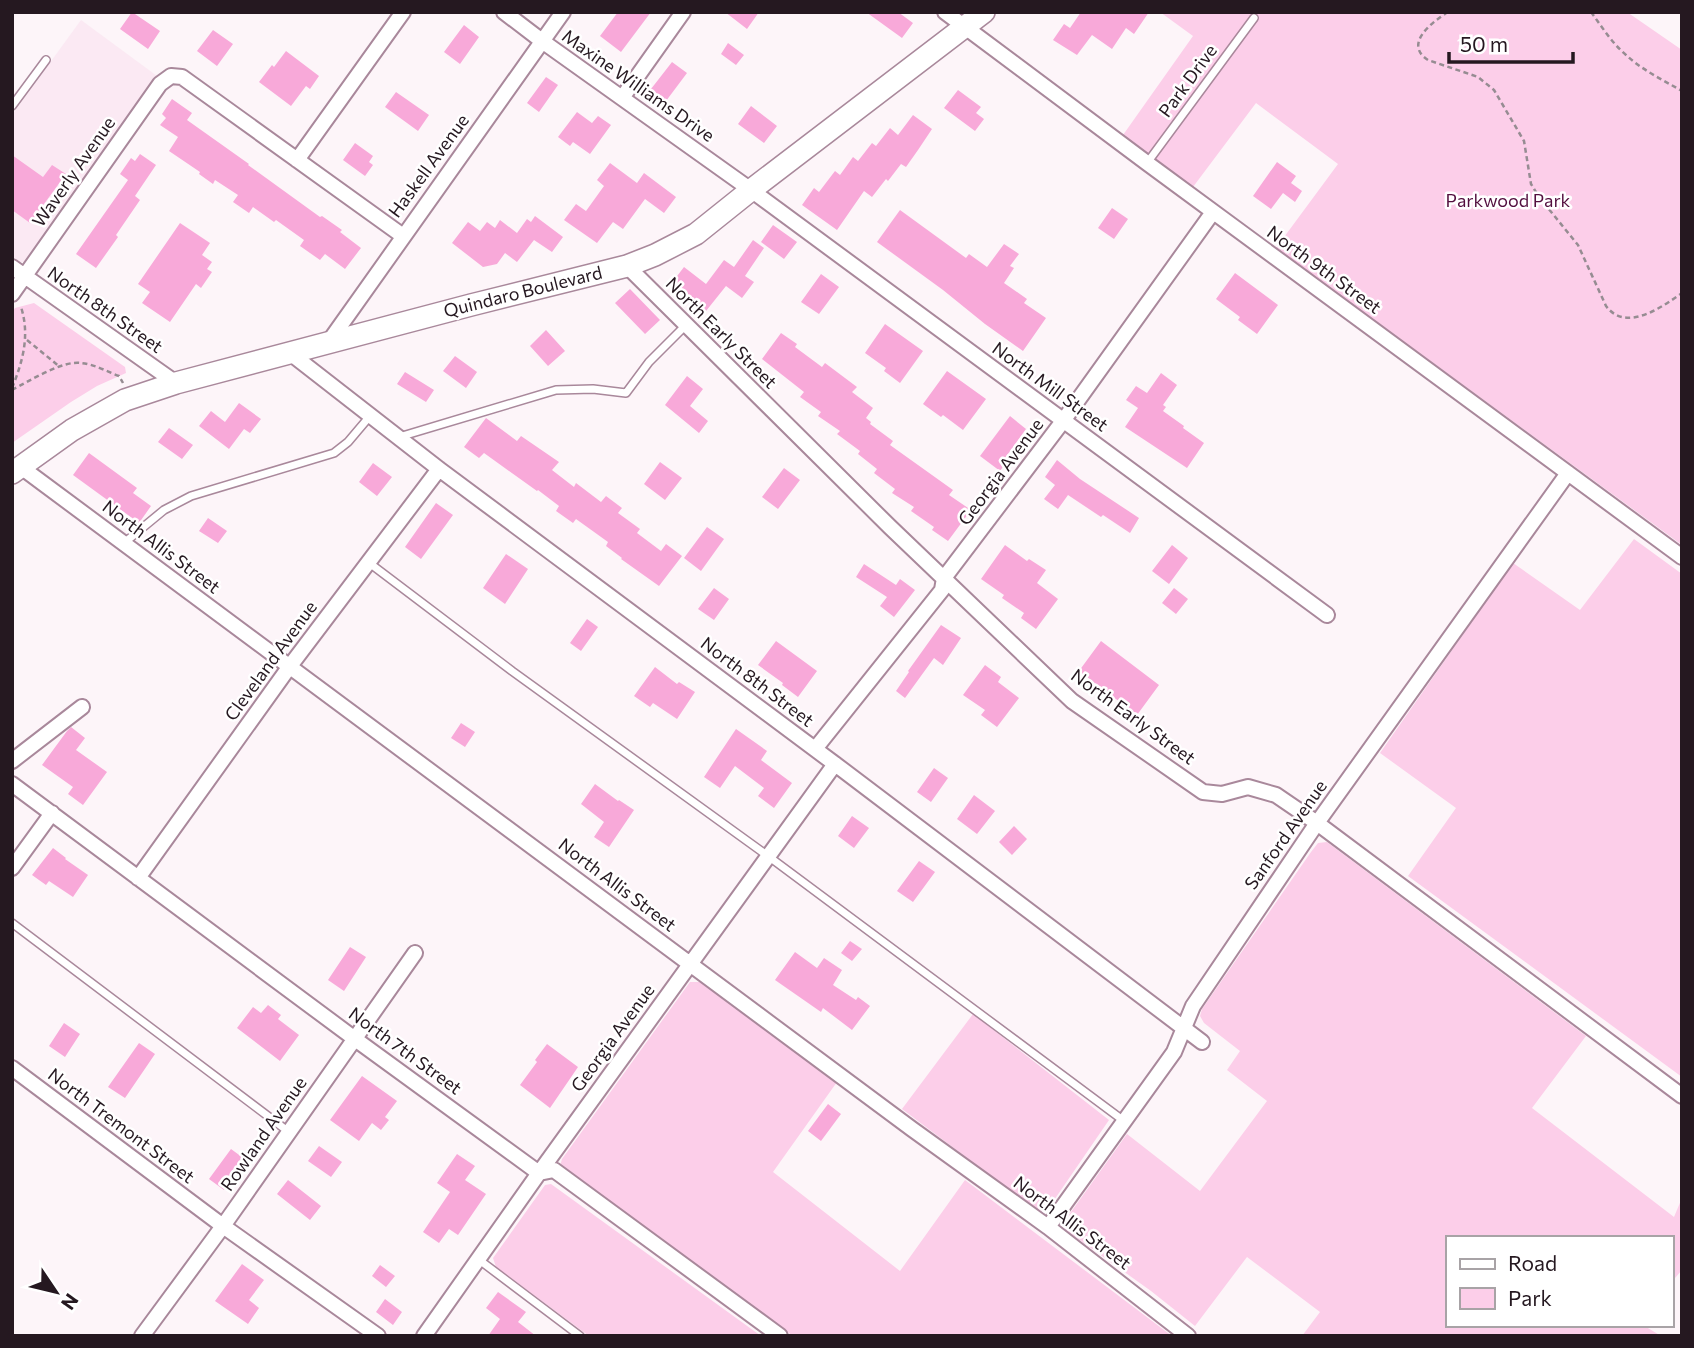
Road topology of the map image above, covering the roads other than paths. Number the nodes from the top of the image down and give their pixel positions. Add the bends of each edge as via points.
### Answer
1 (403, 12) edge
2 (504, 12) edge
3 (563, 12) edge
4 (682, 12) edge
5 (945, 12) edge
6 (984, 12) edge
7 (1254, 18) dead end
8 (964, 27) junction
9 (542, 41) junction
10 (46, 60) dead end
11 (622, 98) junction
12 (12, 106) edge
13 (297, 160) junction
14 (1147, 163) junction
15 (751, 190) junction
16 (1213, 212) junction
17 (402, 236) junction
18 (627, 266) junction
19 (12, 267) edge
20 (18, 285) edge
21 (686, 325) junction
22 (328, 342) junction
23 (290, 353) junction
24 (176, 383) junction
25 (370, 415) junction
26 (1063, 421) junction
27 (398, 437) junction
28 (439, 469) junction
29 (17, 470) edge
30 (1568, 473) junction
31 (124, 543) junction
32 (1682, 556) edge
33 (368, 562) junction
34 (944, 578) junction
35 (1327, 615) dead end
36 (290, 666) junction
37 (82, 707) dead end
38 (815, 749) junction
39 (12, 761) edge
40 (835, 764) junction
41 (12, 784) edge
42 (52, 813) junction
43 (1317, 823) junction
44 (768, 856) junction
45 (12, 868) edge
46 (138, 878) junction
47 (12, 923) edge
48 (415, 953) dead end
49 (690, 964) junction
50 (1185, 1028) junction
51 (355, 1039) junction
52 (1202, 1042) dead end
53 (12, 1068) edge
54 (1682, 1096) edge
55 (1124, 1121) junction
56 (289, 1132) junction
57 (539, 1173) junction
58 (223, 1226) junction
59 (1048, 1227) junction
60 (478, 1259) junction
61 (142, 1336) edge
62 (378, 1336) edge
63 (424, 1336) edge
64 (580, 1336) edge
65 (780, 1336) edge
66 (1188, 1336) edge

1 - 13 street
2 - 9 street, Maxine Williams Drive
3 - 9 street, Haskell Avenue
4 - 11 street
5 - 8 street, North 9th Street
6 - 8 main road, Quindaro Boulevard
7 - 14 lane, Park Drive
8 - 14 street, North 9th Street
8 - 15 main road, Quindaro Boulevard
9 - 11 street, Maxine Williams Drive
9 - 17 street, Haskell Avenue
10 - 12 lane
11 - 15 street, Maxine Williams Drive
13 - 17 street
13 - 20 street, Waverly Avenue via 182,77 171,76 160,84
14 - 16 street, North 9th Street
15 - 18 main road, Quindaro Boulevard via 696,234
15 - 26 street, North Mill Street
16 - 26 street, Georgia Avenue
16 - 30 street, North 9th Street
17 - 22 street, Haskell Avenue
18 - 21 street, North Early Street
18 - 22 main road, Quindaro Boulevard
19 - 20 street, North 8th Street
20 - 24 street, North 8th Street
21 - 27 lane via 626,393 556,390
21 - 34 street, North Early Street
22 - 23 main road, Quindaro Boulevard
23 - 24 main road, Quindaro Boulevard
23 - 25 street, North 8th Street
24 - 29 main road, Quindaro Boulevard via 125,401 72,430
25 - 27 street, North 8th Street
25 - 31 lane via 334,453 191,496 164,510
26 - 34 street, Georgia Avenue
26 - 35 street, North Mill Street
27 - 28 street, North 8th Street
28 - 33 street, Cleveland Avenue
28 - 38 street, North 8th Street
29 - 31 street, North Allis Street
30 - 32 street, North 9th Street
30 - 43 street, Sanford Avenue
31 - 36 street, North Allis Street
33 - 36 street, Cleveland Avenue
33 - 44 lane
34 - 38 street, Georgia Avenue via 943,590
34 - 43 street, North Early Street via 1072,701 1203,792 1222,794 1248,787 1276,795
36 - 46 street, Cleveland Avenue
36 - 49 street, North Allis Street
37 - 39 street
38 - 40 street, North 8th Street
40 - 44 street, Georgia Avenue
40 - 50 street, North 8th Street
41 - 42 street, North 7th Street
42 - 45 street
42 - 46 street, North 7th Street
43 - 50 street, Sanford Avenue via 1193,1006
43 - 54 street, North Early Street
44 - 49 street, Georgia Avenue
44 - 55 lane
46 - 51 street, North 7th Street
47 - 56 lane
48 - 51 street, Rowland Avenue
49 - 57 street, Georgia Avenue
49 - 59 street, North Allis Street
50 - 52 street, North 8th Street
50 - 55 street, Sanford Avenue via 1174,1052
51 - 56 street, Rowland Avenue
51 - 57 street, North 7th Street
53 - 58 street, North Tremont Street
55 - 59 street, Sanford Avenue
56 - 58 street, Rowland Avenue
57 - 60 street, Georgia Avenue
57 - 65 street, North 7th Street via 554,1170
58 - 61 street, Rowland Avenue
58 - 62 street, North Tremont Street
59 - 66 street, North Allis Street
60 - 63 street, Georgia Avenue
60 - 64 lane

